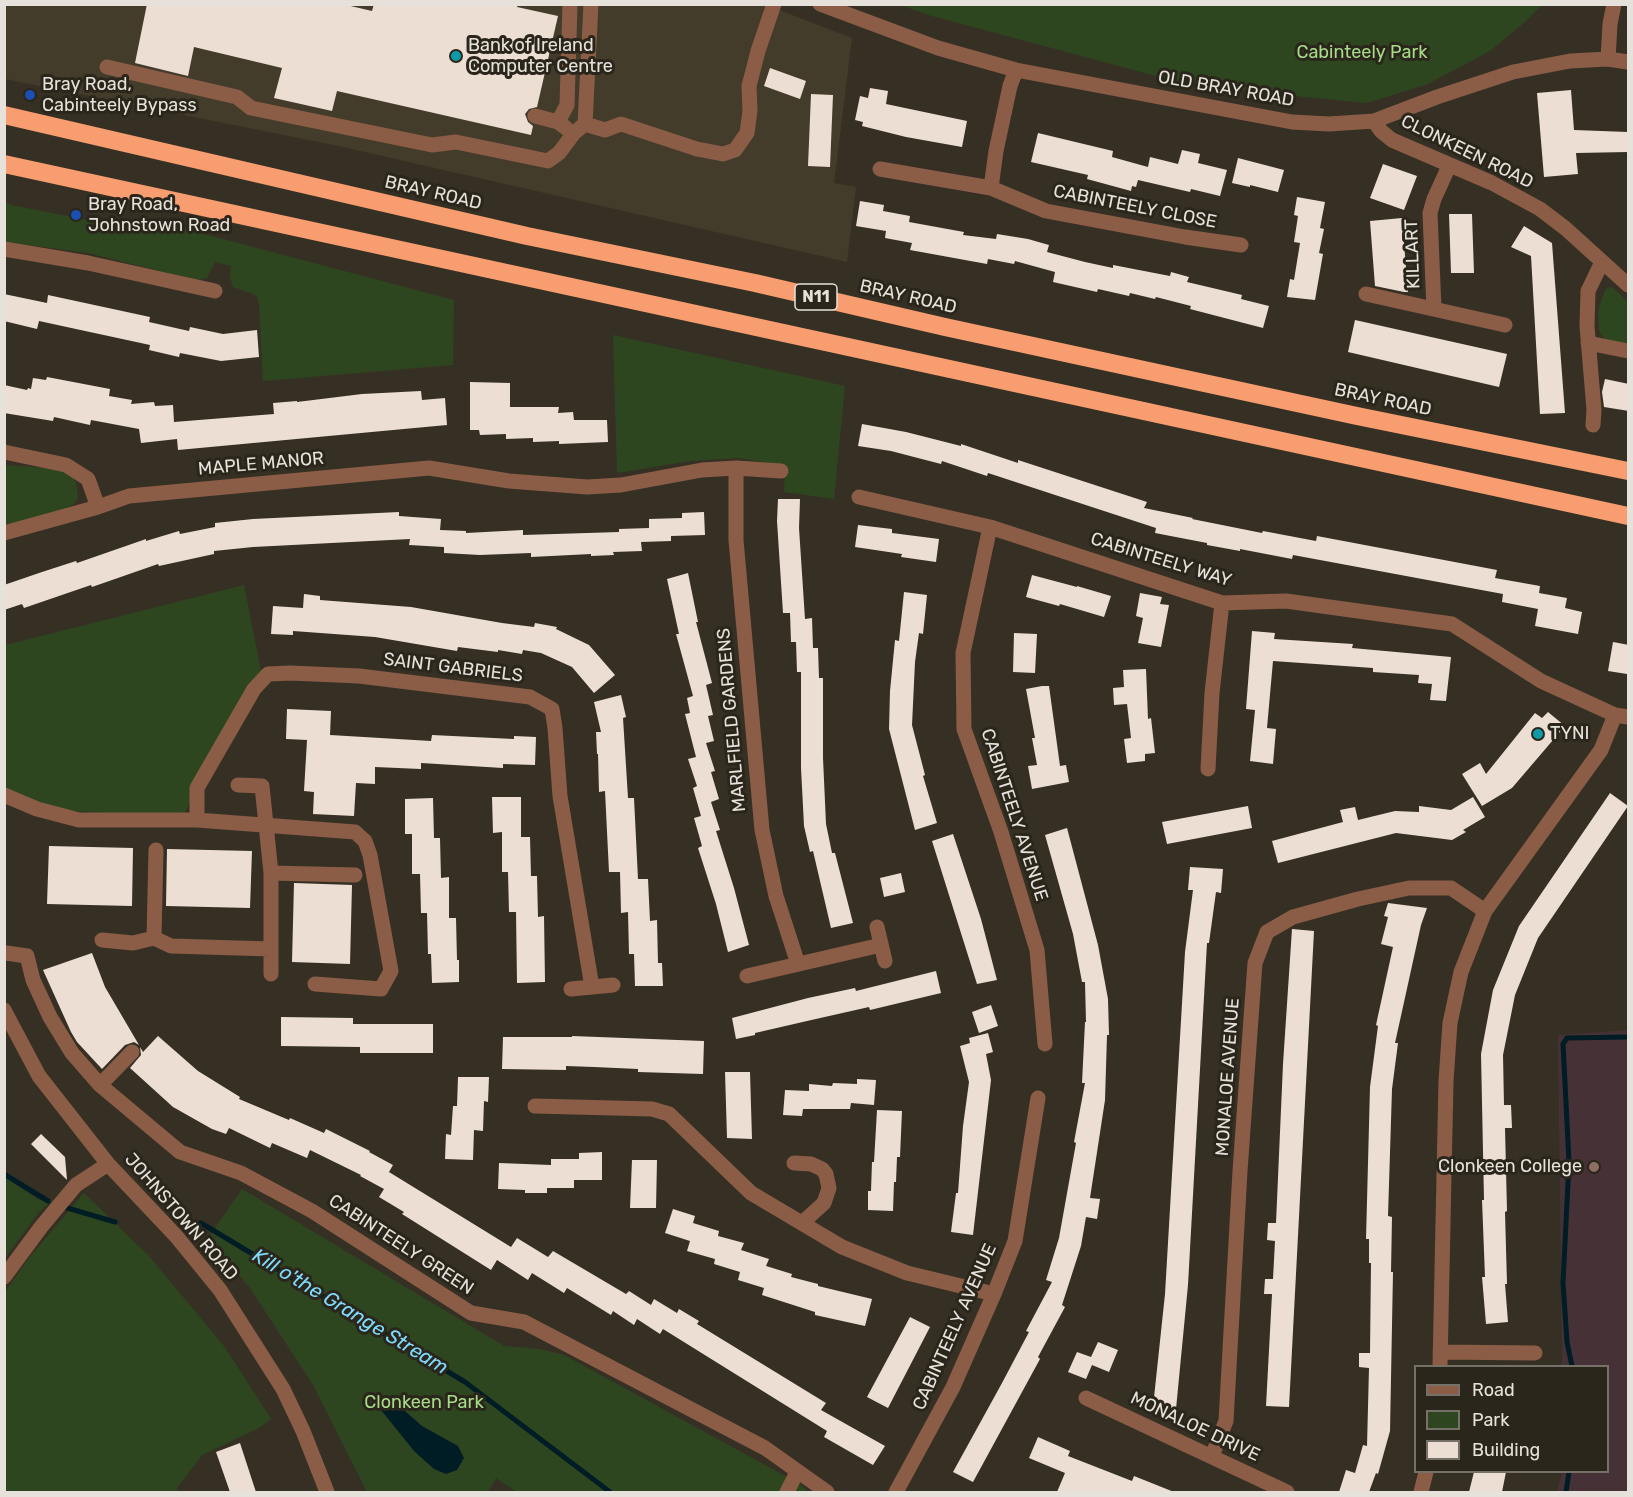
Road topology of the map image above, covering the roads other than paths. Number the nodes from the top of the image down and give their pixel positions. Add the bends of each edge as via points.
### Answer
1 (570, 4) edge
2 (591, 4) edge
3 (774, 4) edge
4 (820, 4) edge
5 (1614, 4) edge
6 (1608, 59) junction
7 (1629, 62) edge
8 (107, 67) dead end
9 (1016, 70) junction
10 (4, 115) edge
11 (535, 116) dead end
12 (1374, 121) junction
13 (558, 122) junction
14 (579, 129) junction
15 (4, 164) edge
16 (1449, 165) junction
17 (880, 169) dead end
18 (990, 188) junction
19 (1241, 245) dead end
20 (4, 249) edge
21 (1602, 262) junction
22 (1629, 285) edge
23 (215, 291) dead end
24 (1366, 294) dead end
25 (1434, 309) junction
26 (1505, 325) dead end
27 (1588, 343) junction
28 (1629, 351) edge
29 (1593, 425) dead end
30 (4, 452) edge
31 (736, 468) junction
32 (782, 471) dead end
33 (1629, 471) edge
34 (859, 497) dead end
35 (98, 507) junction
36 (1629, 516) edge
37 (990, 527) junction
38 (4, 533) edge
39 (1222, 603) junction
40 (1622, 716) edge
41 (1209, 769) dead end
42 (238, 785) dead end
43 (4, 795) edge
44 (197, 820) junction
45 (267, 824) junction
46 (156, 850) dead end
47 (271, 873) junction
48 (355, 875) dead end
49 (1485, 911) junction
50 (877, 927) dead end
51 (154, 938) junction
52 (102, 940) dead end
53 (271, 949) junction
54 (6, 953) dead end
55 (798, 964) junction
56 (271, 974) dead end
57 (747, 976) dead end
58 (315, 984) dead end
59 (613, 985) dead end
60 (592, 987) junction
61 (571, 989) dead end
62 (4, 1010) edge
63 (1045, 1044) dead end
64 (132, 1052) dead end
65 (96, 1080) junction
66 (1038, 1098) dead end
67 (536, 1106) dead end
68 (794, 1163) dead end
69 (108, 1164) junction
70 (802, 1223) junction
71 (4, 1277) edge
72 (994, 1294) junction
73 (1535, 1353) dead end
74 (1440, 1359) edge
75 (1086, 1398) dead end
76 (1212, 1456) junction
77 (797, 1472) junction
78 (1426, 1473) edge
79 (327, 1492) edge
80 (787, 1492) edge
81 (828, 1492) edge
82 (896, 1492) edge
83 (1287, 1492) edge
84 (1421, 1492) edge

1 - 13 street via 567,105
2 - 14 street
3 - 14 street via 749,86 747,133 735,150 723,154 697,149 621,124 604,130
4 - 9 street, OLD BRAY ROAD via 938,48
5 - 6 street
6 - 7 street, OLD BRAY ROAD
6 - 12 street, OLD BRAY ROAD via 1570,61 1514,72
8 - 14 street via 237,97 251,108 432,145 456,142 548,161
9 - 12 street, OLD BRAY ROAD via 1292,122
9 - 18 street
10 - 33 highway, BRAY ROAD / N11 via 526,236
11 - 13 street
12 - 16 street, CLONKEEN ROAD via 1392,140
13 - 14 street
15 - 36 highway, N11
16 - 21 street, CLONKEEN ROAD via 1539,209
16 - 25 street, KILLART via 1430,213
17 - 18 street, CABINTEELY CLOSE
18 - 19 street, CABINTEELY CLOSE via 1046,211
20 - 23 street via 88,262
21 - 22 street, CLONKEEN ROAD
21 - 27 street via 1588,291
24 - 25 street, KILLART
25 - 26 street, KILLART
27 - 28 street
27 - 29 street
30 - 35 street via 66,465 88,479
31 - 32 street
31 - 35 street, MAPLE MANOR via 587,487 509,481 429,468 129,496
31 - 55 street, MARLFIELD GARDENS via 736,540 762,830 776,897
34 - 37 street, CABINTEELY WAY
35 - 38 street, MAPLE MANOR
37 - 39 street, CABINTEELY WAY
37 - 63 street, CABINTEELY AVENUE via 963,653 964,729 1037,950
39 - 40 street, CABINTEELY WAY via 1286,601 1452,624 1541,681
39 - 41 street
40 - 49 street
42 - 45 street via 262,786
43 - 44 street via 79,820
44 - 45 street
44 - 60 street, SAINT GABRIELS via 197,788 254,689 268,674 359,676 530,697 552,709 560,796
45 - 47 street
45 - 58 street via 355,832 368,848 391,971 381,989
46 - 51 street
47 - 48 street
47 - 53 street
49 - 74 street via 1461,972 1450,1023
49 - 76 street, MONALOE AVENUE via 1451,888 1409,888 1293,917 1267,932 1255,963 1226,1421
50 - 55 street via 883,953
51 - 52 street via 133,944
51 - 53 street via 171,946
53 - 56 street
54 - 65 street, CABINTEELY GREEN via 27,956 50,1017 72,1053
55 - 57 street
59 - 60 street
60 - 61 street
62 - 69 street, JOHNSTOWN ROAD via 39,1076
64 - 65 street
65 - 77 street, CABINTEELY GREEN via 180,1152 242,1173 312,1211 471,1313 524,1322 765,1448
66 - 72 street, CABINTEELY AVENUE via 1015,1241
67 - 70 street via 652,1109 669,1114 751,1193
68 - 70 street via 822,1169 828,1188 824,1203
69 - 71 street via 76,1185
69 - 79 street, JOHNSTOWN ROAD via 220,1290 283,1389
70 - 72 street via 842,1247 907,1273
72 - 82 street, CABINTEELY AVENUE via 953,1387
73 - 74 street
75 - 76 street, MONALOE DRIVE
76 - 83 street, MONALOE DRIVE
77 - 80 street
77 - 81 street, CABINTEELY GREEN
78 - 84 street

